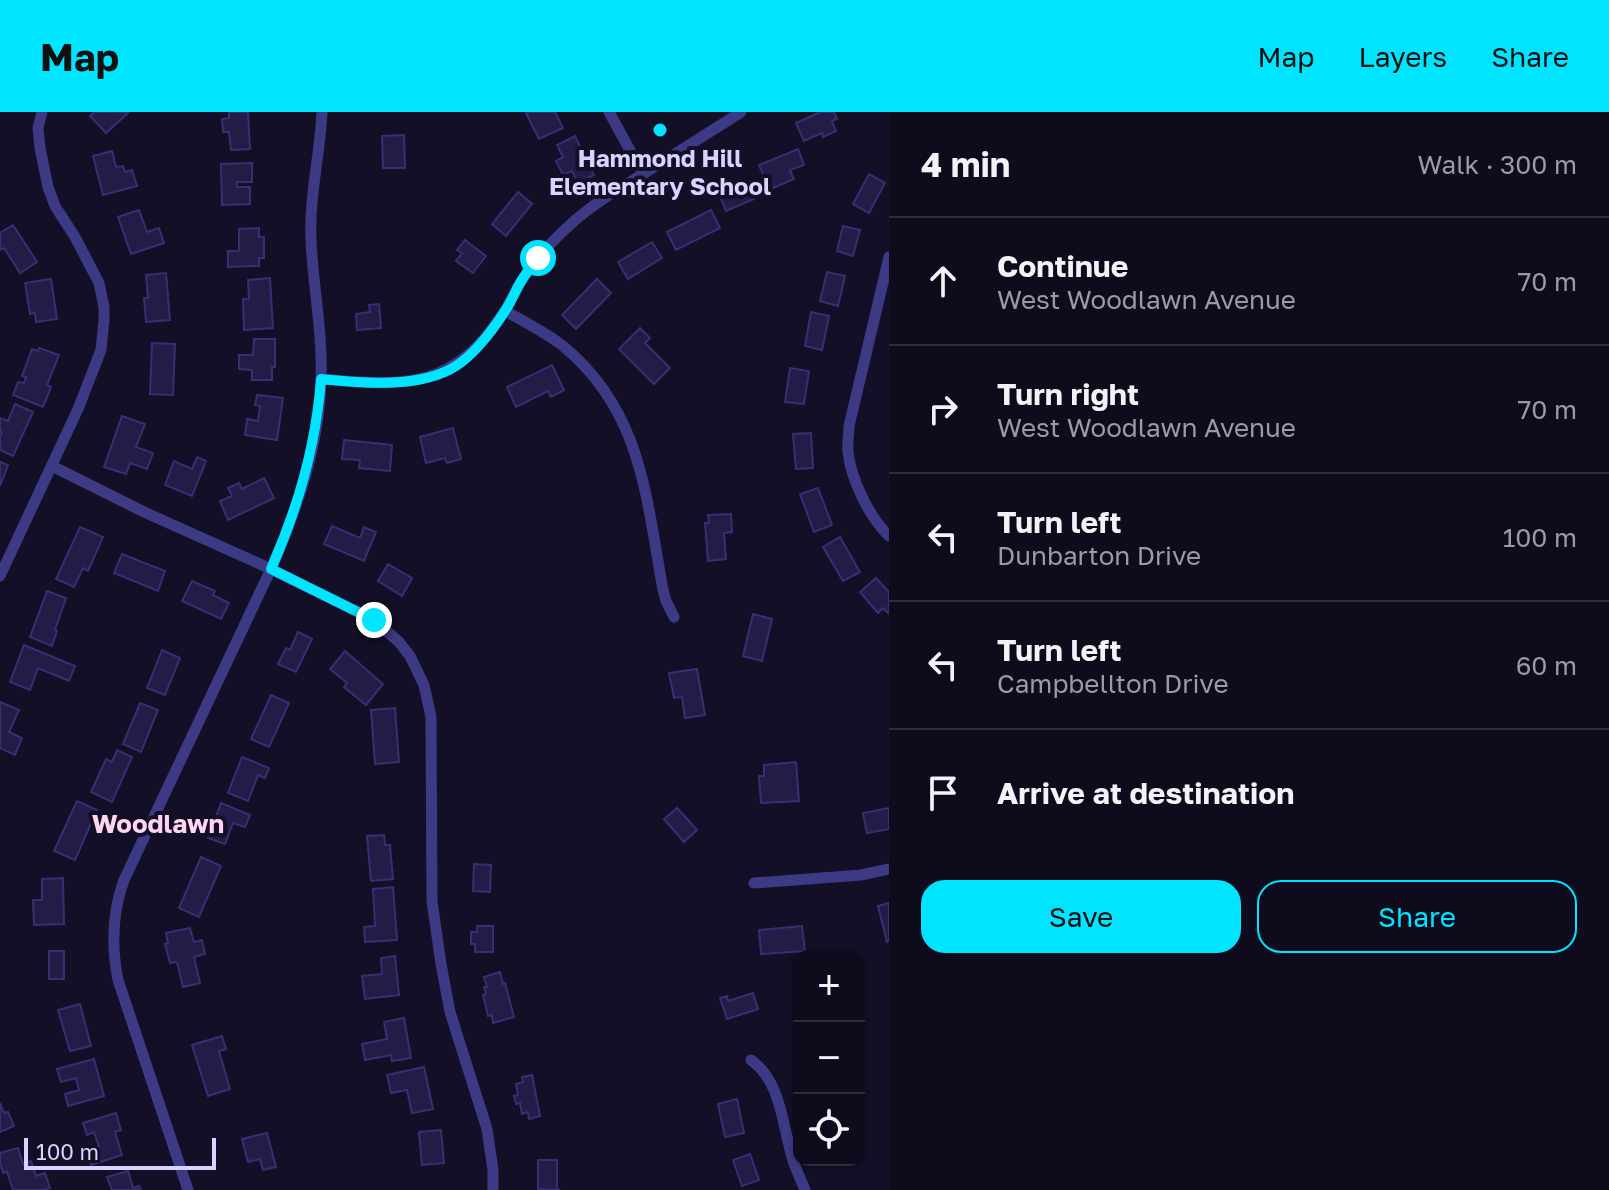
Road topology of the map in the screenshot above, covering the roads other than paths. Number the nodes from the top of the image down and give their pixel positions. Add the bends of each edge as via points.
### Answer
1 (42, 112) edge
2 (322, 112) edge
3 (609, 112) edge
4 (741, 112) edge
5 (643, 174) junction
6 (889, 257) edge
7 (505, 311) junction
8 (321, 379) junction
9 (52, 466) junction
10 (889, 536) edge
11 (271, 569) junction
12 (0, 576) edge
13 (674, 617) dead end
14 (889, 869) edge
15 (754, 883) dead end
16 (751, 1060) dead end
17 (188, 1190) edge
18 (493, 1190) edge
19 (805, 1190) edge

1 - 9 street via 38,128 48,187 99,283 104,307 101,350
2 - 8 street via 311,218
3 - 5 street
4 - 5 street
5 - 7 street via 590,208 555,240
6 - 10 street via 849,426 848,452 862,496
7 - 8 street via 476,349 444,372 418,380
7 - 13 street via 562,345 614,403 640,467 663,590
8 - 11 street via 305,478
9 - 11 street
9 - 12 street
11 - 17 street via 124,880 115,912 118,980
11 - 18 street via 374,620 399,642 424,685 433,733 432,901 450,1012 487,1129
14 - 15 street
16 - 19 street via 770,1079

